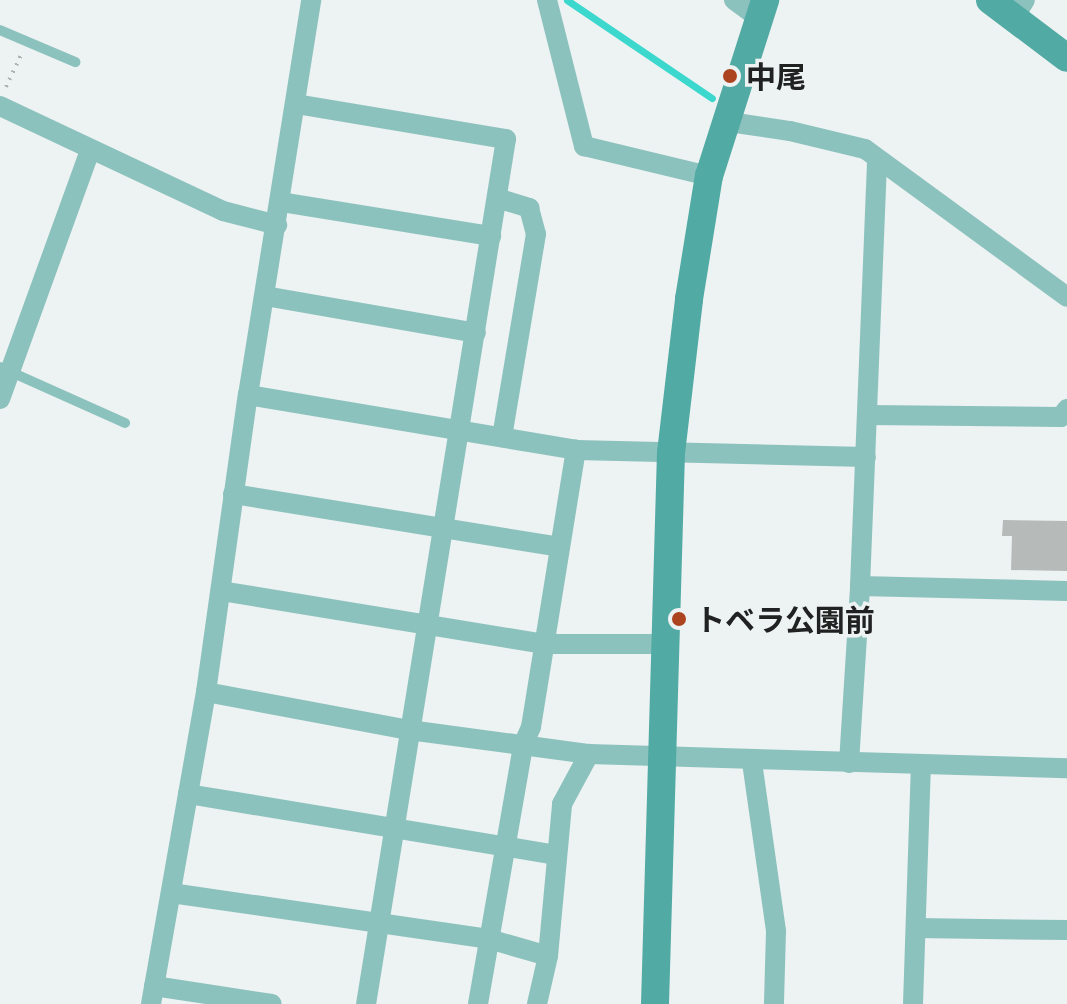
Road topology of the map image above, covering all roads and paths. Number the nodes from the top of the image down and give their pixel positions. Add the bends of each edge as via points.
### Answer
1 (311, 0) edge
2 (547, 0) edge
3 (734, 0) edge
4 (990, 0) edge
5 (761, 9) edge
6 (1020, 9) edge
7 (0, 30) edge
8 (27, 43) junction
9 (1067, 58) edge
10 (75, 62) dead end
11 (0, 100) edge
12 (296, 104) junction
13 (0, 106) edge
14 (729, 122) junction
15 (90, 150) junction
16 (877, 161) junction
17 (709, 176) junction
18 (497, 198) junction
19 (281, 202) junction
20 (277, 225) junction
21 (491, 236) junction
22 (265, 296) junction
23 (1067, 297) edge
24 (476, 333) junction
25 (5, 369) edge
26 (248, 395) junction
27 (0, 399) edge
28 (1067, 409) edge
29 (868, 415) junction
30 (125, 423) dead end
31 (461, 429) junction
32 (502, 437) junction
33 (576, 450) junction
34 (671, 453) junction
35 (866, 457) junction
36 (233, 494) junction
37 (444, 530) junction
38 (560, 547) junction
39 (860, 586) junction
40 (221, 591) junction
41 (1067, 591) edge
42 (427, 624) junction
43 (544, 644) junction
44 (668, 644) junction
45 (206, 692) junction
46 (409, 730) junction
47 (523, 745) junction
48 (589, 754) junction
49 (665, 756) junction
50 (752, 762) junction
51 (849, 763) junction
52 (921, 764) junction
53 (1067, 768) edge
54 (188, 794) junction
55 (394, 828) junction
56 (505, 846) junction
57 (557, 855) junction
58 (171, 893) junction
59 (378, 924) junction
60 (916, 928) junction
61 (1067, 930) edge
62 (489, 939) junction
63 (548, 956) junction
64 (153, 995) edge
65 (272, 1004) edge
66 (366, 1004) edge
67 (478, 1004) edge
68 (537, 1004) edge
69 (655, 1004) edge
70 (774, 1004) edge
71 (913, 1004) edge

1 - 12 street
2 - 17 street via 584,146
3 - 5 street
4 - 6 street
5 - 14 street
6 - 9 street
7 - 8 lane
8 - 10 lane
8 - 11 path
12 - 18 street via 506,139
12 - 19 street
13 - 15 street
14 - 16 street via 865,149
14 - 17 street
15 - 20 street via 223,211
15 - 25 street
16 - 23 street
16 - 29 street
17 - 34 street
18 - 21 street
18 - 32 street via 529,208 536,234
19 - 20 street
19 - 21 street
20 - 22 street
21 - 24 street
22 - 24 street
22 - 26 street
24 - 31 street
25 - 27 street
25 - 30 lane
26 - 31 street
26 - 36 street
28 - 29 street via 1061,417
29 - 35 street
31 - 32 street
31 - 37 street
32 - 33 street
33 - 34 street
33 - 38 street
34 - 35 street
34 - 44 street
35 - 39 street
36 - 37 street
36 - 40 street
37 - 38 street
37 - 42 street
38 - 43 street
39 - 41 street
39 - 51 street
40 - 42 street
40 - 45 street
42 - 43 street
42 - 46 street
43 - 44 street
43 - 47 street via 531,727
44 - 49 street
45 - 46 street
45 - 54 street
46 - 47 street
46 - 55 street
47 - 48 street
47 - 56 street
48 - 49 street
48 - 57 street via 562,804
49 - 50 street
49 - 69 street
50 - 51 street
50 - 70 street via 776,931
51 - 52 street
52 - 53 street
52 - 60 street
54 - 55 street
54 - 58 street
55 - 56 street
55 - 59 street
56 - 57 street
56 - 62 street
57 - 63 street
58 - 59 street
58 - 64 street
59 - 62 street
59 - 66 street
60 - 61 street
60 - 71 street
62 - 63 street
62 - 67 street
63 - 68 street
64 - 65 street

